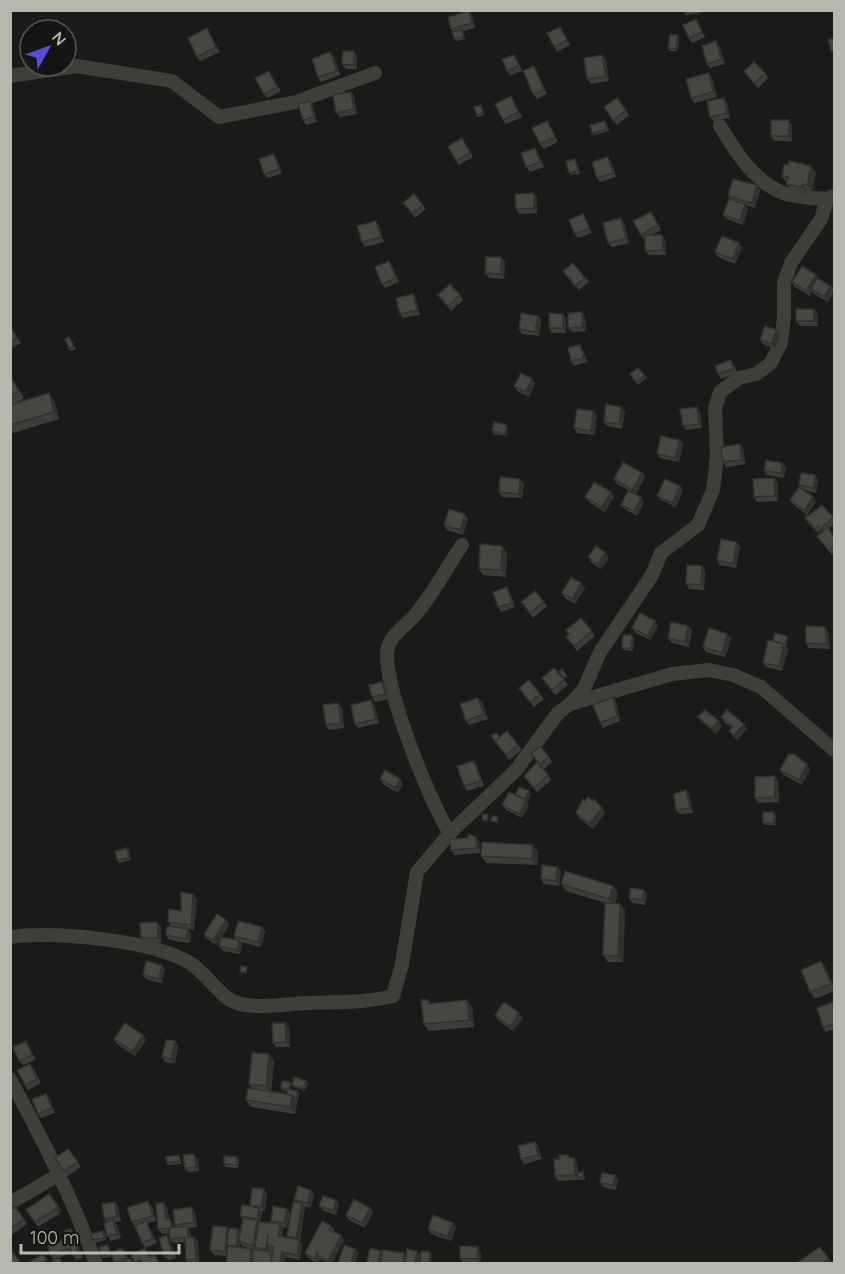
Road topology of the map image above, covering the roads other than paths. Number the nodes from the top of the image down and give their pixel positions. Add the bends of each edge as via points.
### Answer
1 (375, 73) dead end
2 (10, 76) edge
3 (720, 126) dead end
4 (831, 198) edge
5 (462, 545) dead end
6 (570, 704) junction
7 (834, 750) edge
8 (450, 833) junction
9 (10, 937) edge
10 (10, 1079) edge
11 (60, 1174) junction
12 (10, 1203) edge
13 (96, 1263) edge

1 - 2 street via 296,102 219,117 172,81 77,66
3 - 4 street via 736,153 772,187 789,195
4 - 6 street via 791,263 784,283 781,343 770,364 720,392 715,408 717,456 713,490 698,525 661,553 652,574 600,652 584,689
5 - 8 street via 417,613 388,645 386,662 405,734 439,817
6 - 7 street via 672,674 709,670 761,687
6 - 8 street via 516,770
8 - 9 street via 417,872 393,996 372,1001 249,1005 232,1001 200,970 176,956 119,942 45,935
10 - 11 street
11 - 12 street
11 - 13 street

